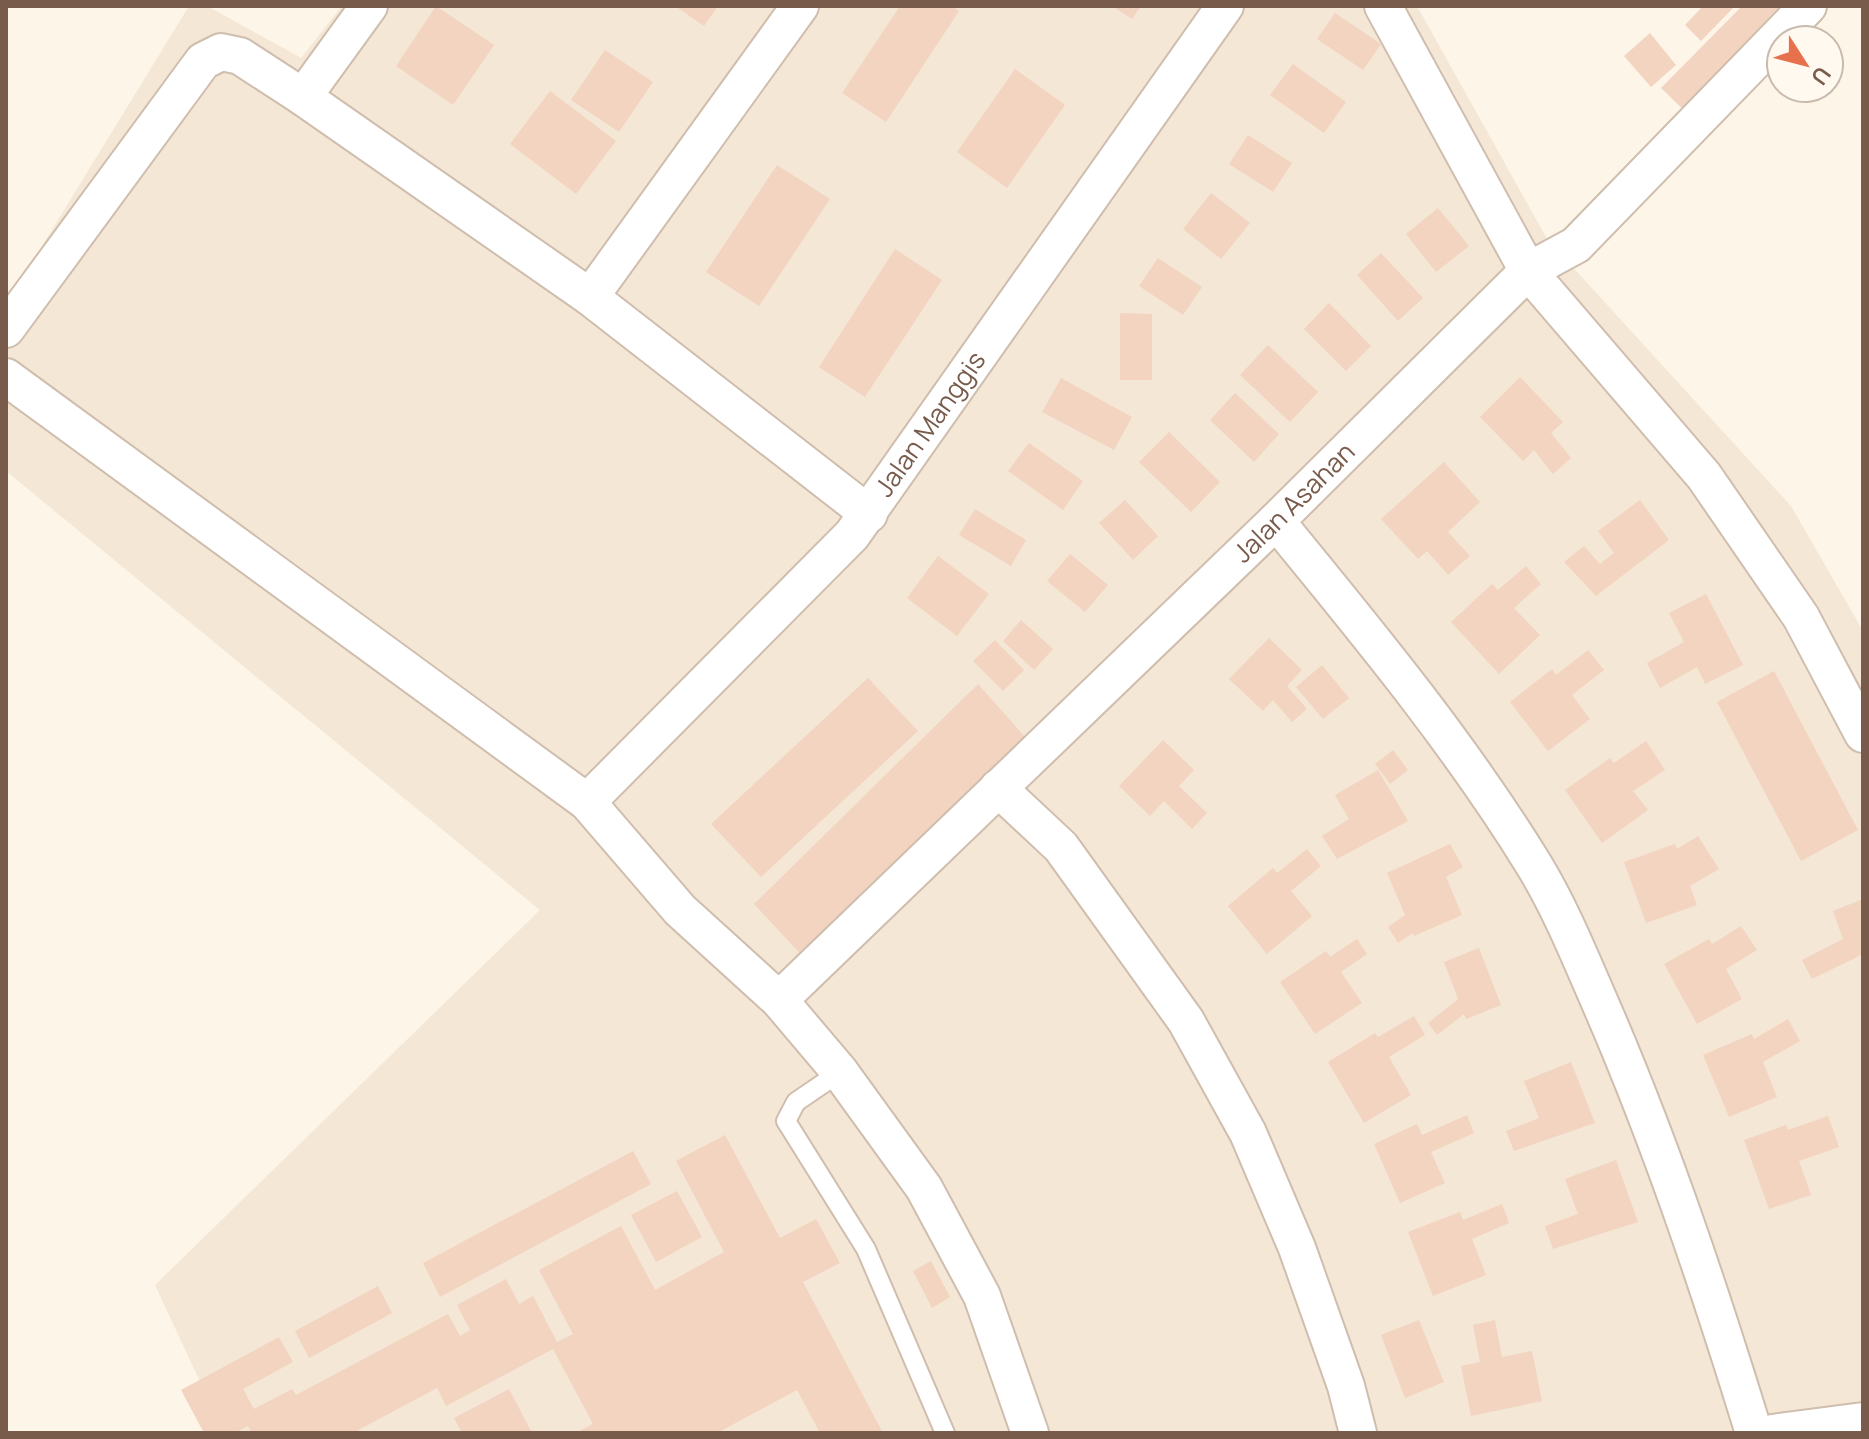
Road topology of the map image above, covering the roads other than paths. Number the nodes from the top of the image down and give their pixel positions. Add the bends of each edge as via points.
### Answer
1 (369, 6) edge
2 (800, 6) edge
3 (1225, 6) edge
4 (1383, 6) edge
5 (1808, 6) edge
6 (303, 97) junction
7 (1528, 271) junction
8 (590, 297) junction
9 (6, 329) edge
10 (6, 377) edge
11 (869, 514) junction
12 (1276, 521) junction
13 (1863, 734) edge
14 (998, 788) junction
15 (587, 802) junction
16 (779, 1000) junction
17 (840, 1072) junction
18 (1863, 1421) edge
19 (945, 1433) edge
20 (1030, 1433) edge
21 (1358, 1433) edge
22 (1754, 1433) edge
23 (1772, 1433) edge

1 - 6 street
2 - 8 street
3 - 11 street, Jalan Manggis
4 - 7 street
5 - 7 street, Jalan Asahan via 1576,245
6 - 8 street
6 - 9 street via 240,56 221,52 203,61
7 - 12 street, Jalan Asahan
7 - 13 street via 1704,476 1801,617
8 - 11 street
10 - 15 street
11 - 15 street, Jalan Manggis
12 - 14 street, Jalan Asahan
12 - 22 street via 1393,663 1534,865 1646,1108
14 - 16 street, Jalan Asahan
14 - 21 street via 1061,847 1186,1021 1248,1133 1297,1248
15 - 16 street via 680,910
16 - 17 street
17 - 19 lane via 796,1102 786,1121 866,1249
17 - 20 street via 924,1188 982,1296
18 - 23 street

